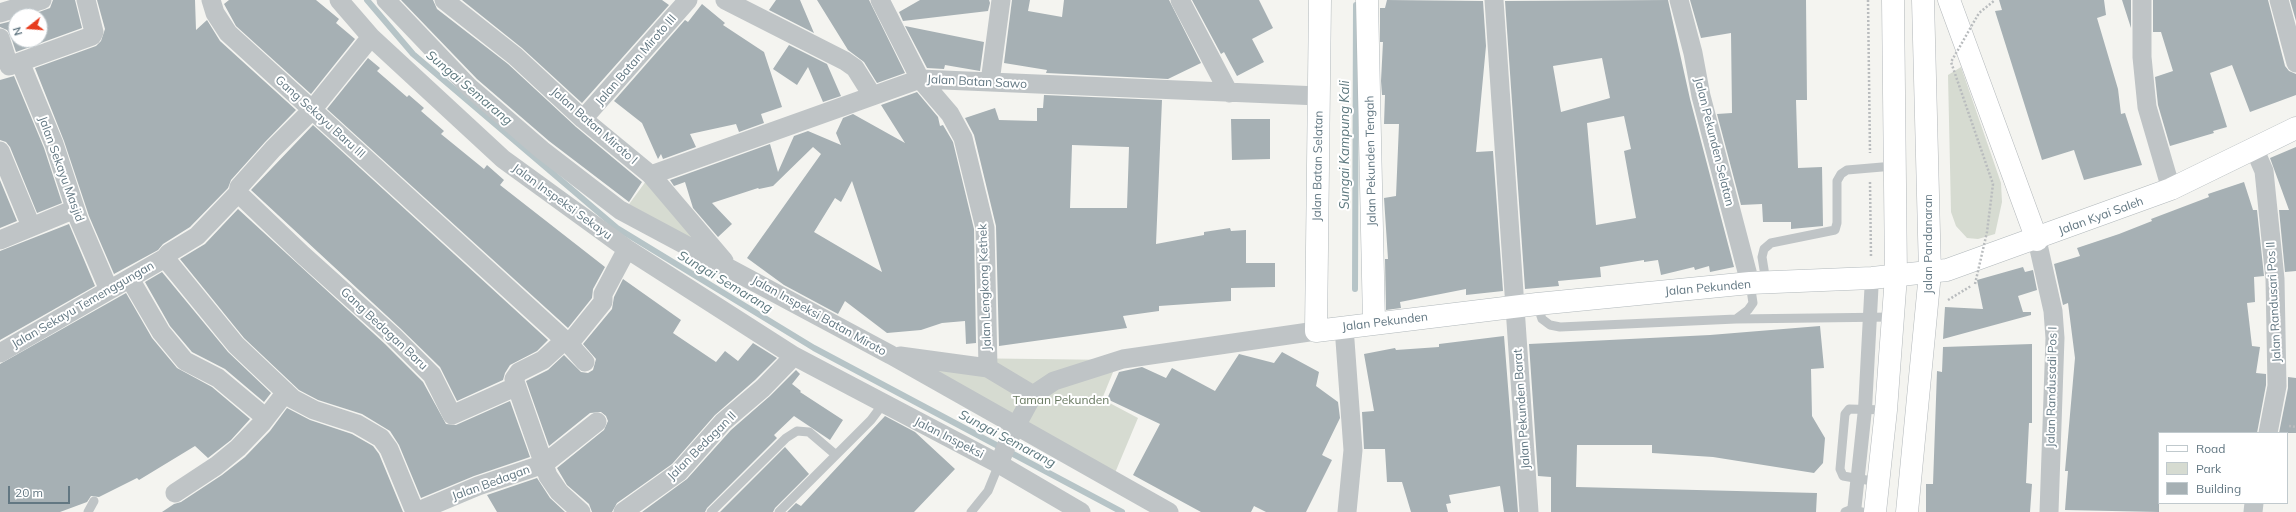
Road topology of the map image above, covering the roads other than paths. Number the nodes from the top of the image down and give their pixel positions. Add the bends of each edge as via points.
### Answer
1 (42, 0) edge
2 (86, 0) edge
3 (211, 0) edge
4 (339, 0) edge
5 (386, 0) edge
6 (444, 0) edge
7 (688, 0) edge
8 (725, 0) edge
9 (880, 0) edge
10 (1001, 0) edge
11 (1180, 0) edge
12 (1320, 0) edge
13 (1367, 0) edge
14 (1494, 0) edge
15 (1679, 0) edge
16 (1893, 0) edge
17 (1923, 0) edge
18 (1948, 0) edge
19 (2142, 0) edge
20 (2279, 0) edge
21 (0, 13) edge
22 (370, 37) junction
23 (0, 38) edge
24 (2296, 63) edge
25 (10, 66) edge
26 (920, 79) junction
27 (990, 82) junction
28 (1229, 93) junction
29 (872, 95) junction
30 (1319, 96) junction
31 (312, 110) junction
32 (583, 119) junction
33 (2296, 128) edge
34 (2254, 148) junction
35 (0, 151) edge
36 (1894, 166) junction
37 (651, 175) junction
38 (2171, 190) junction
39 (238, 193) junction
40 (75, 208) junction
41 (31, 226) junction
42 (0, 240) edge
43 (2037, 240) junction
44 (627, 249) junction
45 (165, 258) junction
46 (729, 267) junction
47 (1930, 273) junction
48 (1896, 276) junction
49 (1872, 278) junction
50 (130, 279) junction
51 (1758, 283) junction
52 (109, 290) junction
53 (1537, 304) junction
54 (1515, 306) junction
55 (1871, 317) junction
56 (1894, 317) junction
57 (1736, 319) junction
58 (1374, 322) junction
59 (1344, 327) junction
60 (1316, 331) junction
61 (567, 342) junction
62 (0, 353) edge
63 (891, 355) junction
64 (794, 356) junction
65 (586, 362) dead end
66 (815, 367) joint
67 (988, 368) junction
68 (516, 387) junction
69 (286, 392) junction
70 (1033, 395) junction
71 (883, 404) junction
72 (1875, 410) junction
73 (266, 418) junction
74 (597, 422) dead end
75 (1013, 432) junction
76 (2268, 432) edge
77 (836, 455) junction
78 (1000, 461) junction
79 (544, 464) junction
80 (1868, 480) junction
81 (175, 493) dead end
82 (94, 501) dead end
83 (1140, 506) edge
84 (88, 512) edge
85 (416, 512) edge
86 (581, 512) edge
87 (623, 512) edge
88 (711, 512) edge
89 (779, 512) edge
90 (971, 512) edge
91 (1081, 512) edge
92 (1169, 512) edge
93 (1347, 512) edge
94 (1529, 512) edge
95 (1858, 512) edge
96 (1907, 512) edge
97 (2049, 512) edge

1 - 21 street
2 - 25 street via 94,32 92,36
3 - 31 street, Gang Sekayu Baru III via 215,13 228,34
4 - 22 street, Jalan Inspeksi Sekayu
5 - 46 street, Jalan Inspeksi Batan Miroto via 469,87 583,184 646,226
6 - 32 street, Jalan Batan Miroto I via 515,56
7 - 32 street, Jalan Batan Miroto III
8 - 29 street via 845,60 854,68
9 - 26 street, Jalan Lengkong Kethek
10 - 27 street
11 - 28 street
12 - 30 main road, Jalan Batan Selatan
13 - 58 main road, Jalan Pekunden Tengah
14 - 54 street
15 - 51 street, Jalan Pekunden Selatan via 1701,96
16 - 36 main road
17 - 47 main road, Jalan Pandanaran
18 - 43 main road
19 - 38 street via 2142,57 2147,108
20 - 24 street
22 - 31 street, Jalan Sekayu Temenggungan
22 - 44 street, Jalan Inspeksi Sekayu via 503,159
23 - 25 street, Jalan Sekayu Masjid
25 - 40 street, Jalan Sekayu Masjid via 54,144
26 - 27 street, Jalan Batan Sawo
26 - 29 street, Jalan Batan Sawo
26 - 67 street, Jalan Lengkong Kethek via 950,114 963,138 985,228
27 - 28 street, Jalan Batan Sawo
28 - 30 street, Jalan Batan Sawo
29 - 37 street, Jalan Batan Sawo
30 - 60 main road, Jalan Batan Selatan
31 - 39 street, Jalan Sekayu Temenggungan via 239,187
31 - 61 street, Gang Sekayu Baru III
32 - 37 street, Jalan Batan Miroto I
33 - 34 main road, Jalan Kyai Saleh
34 - 38 main road, Jalan Kyai Saleh
34 - 76 street, Jalan Randusari Pos II via 2264,171 2275,279 2277,386
35 - 41 street
36 - 48 main road
36 - 51 lane via 1847,170 1836,182 1835,230 1771,243 1764,249
37 - 46 street, Jalan Batan Miroto I
38 - 43 main road, Jalan Kyai Saleh
39 - 45 street, Jalan Sekayu Temenggungan via 197,236
39 - 68 street, Gang Bedagan Baru via 432,375 452,416
40 - 41 street
40 - 52 street, Jalan Sekayu Masjid
41 - 42 street
43 - 47 main road, Jalan Kyai Saleh via 1947,270
43 - 97 street, Jalan Randusadi Pos I via 2053,312 2055,338
44 - 61 street via 603,294 603,302
44 - 64 street, Jalan Inspeksi Sekayu
45 - 50 street, Jalan Sekayu Temenggungan
45 - 69 street, Jalan Bedagan via 236,345
46 - 63 street, Jalan Inspeksi Batan Miroto
47 - 48 main road, Jalan Kyai Saleh
47 - 96 main road, Jalan Pandanaran
48 - 49 main road, Jalan Pekunden
48 - 56 main road
49 - 51 main road, Jalan Pekunden
49 - 55 street
50 - 52 street, Jalan Sekayu Temenggungan
50 - 73 street via 161,332 185,361 218,378
51 - 53 main road, Jalan Pekunden
51 - 57 lane via 1753,303
52 - 62 street, Jalan Sekayu Temenggungan
53 - 54 main road, Jalan Pekunden
53 - 57 lane via 1542,319 1550,325 1560,327
54 - 58 main road, Jalan Pekunden
54 - 94 street, Jalan Pekunden Barat
55 - 56 lane
55 - 57 lane
55 - 72 street
56 - 72 main road
58 - 59 main road, Jalan Pekunden
59 - 60 main road, Jalan Pekunden
59 - 93 street via 1353,450
60 - 70 street, Jalan Pekunden via 1123,359 1054,381
61 - 65 street
61 - 68 street via 543,360 516,375
63 - 67 street
63 - 75 street, Jalan Inspeksi Batan Miroto
64 - 66 street, Jalan Inspeksi Sekayu
64 - 87 street, Jalan Bedagan II via 763,388 723,422 679,472
66 - 71 street, Jalan Inspeksi
67 - 70 street
68 - 79 street
69 - 73 street
69 - 85 street, Jalan Bedagan via 314,410 357,424 381,438 389,449
70 - 75 street
71 - 77 lane
71 - 78 street, Jalan Inspeksi
72 - 80 main road
72 - 80 lane via 1849,409 1845,414 1840,469 1843,476
73 - 81 street via 238,448
74 - 79 street, Jalan Bedagan
75 - 78 street
75 - 83 street, Jalan Inspeksi Batan Miroto
77 - 88 lane via 809,432 797,431 786,438
77 - 89 lane
78 - 90 lane via 988,491
78 - 91 street, Jalan Inspeksi
79 - 85 street, Jalan Bedagan via 478,486
79 - 86 street via 548,476 559,492
80 - 95 main road
82 - 84 lane
83 - 92 street, Jalan Inspeksi Batan Miroto

